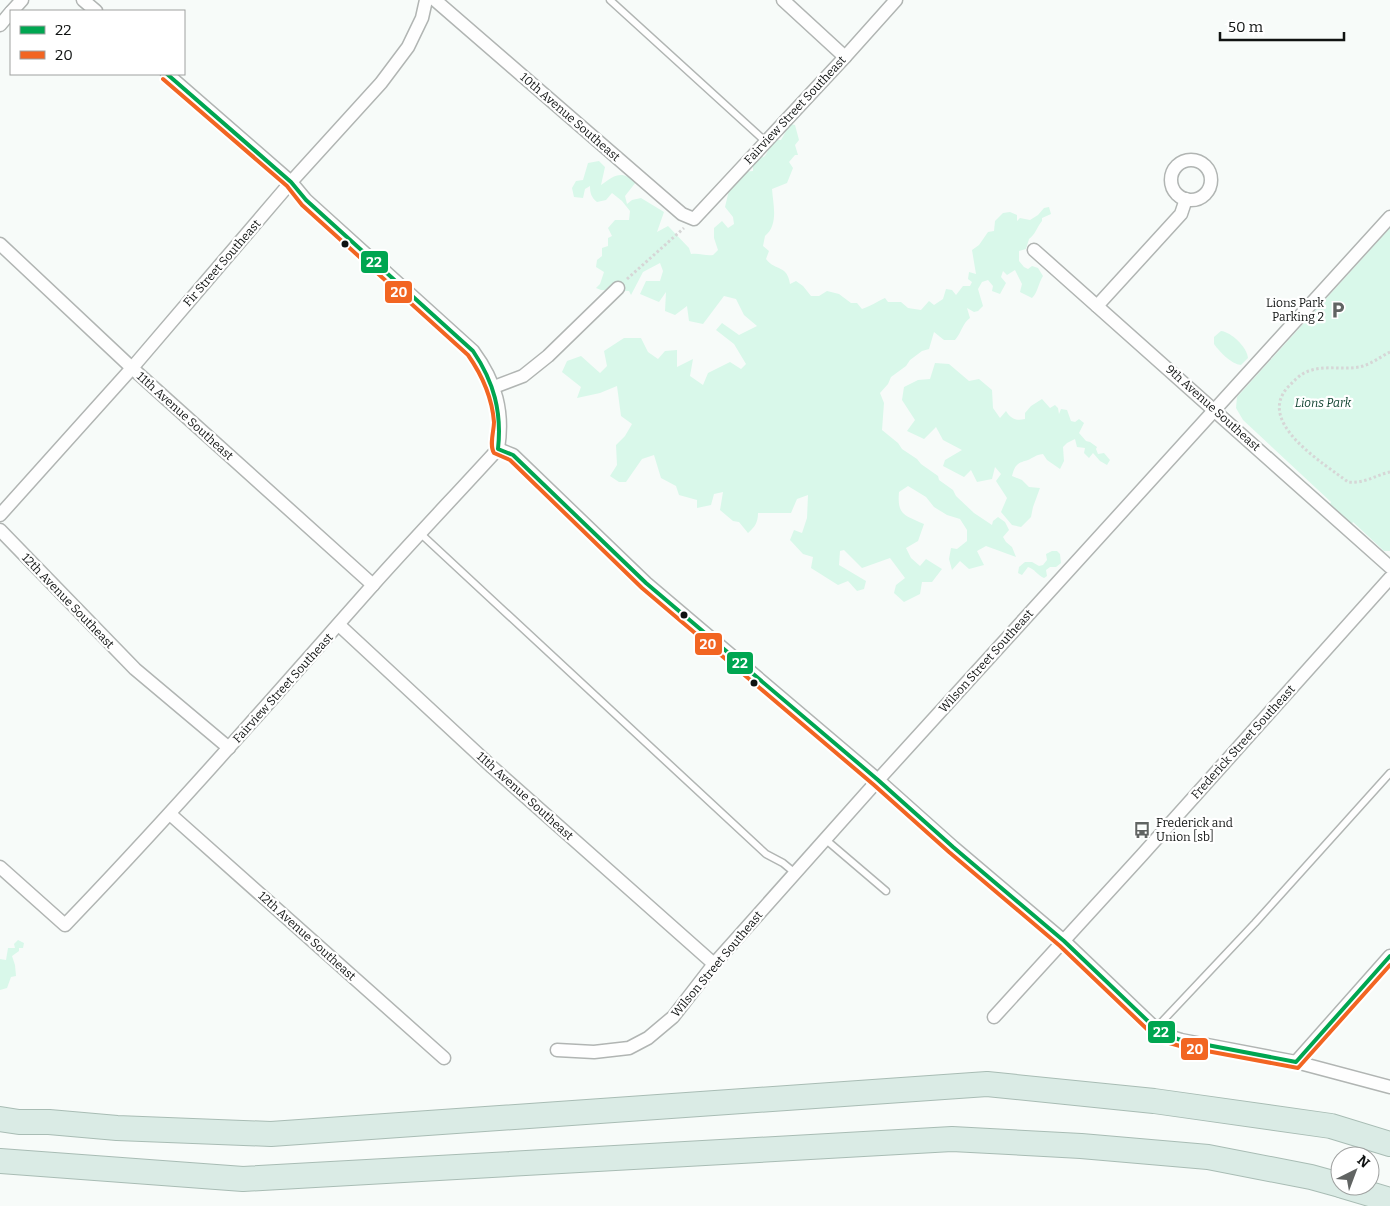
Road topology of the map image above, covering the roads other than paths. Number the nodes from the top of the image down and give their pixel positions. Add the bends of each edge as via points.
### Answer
1 (22, 0) edge
2 (83, 0) edge
3 (426, 0) edge
4 (435, 0) edge
5 (610, 0) edge
6 (782, 0) edge
7 (896, 0) edge
8 (14, 10) edge
9 (95, 10) edge
10 (10, 14) edge
11 (0, 24) edge
12 (845, 57) junction
13 (168, 75) edge
14 (766, 142) junction
15 (291, 182) junction
16 (1186, 199) dead end
17 (1390, 217) edge
18 (694, 219) joint
19 (0, 244) edge
20 (1034, 250) dead end
21 (618, 288) road end
22 (1096, 306) junction
23 (132, 368) junction
24 (494, 387) junction
25 (1215, 410) junction
26 (498, 450) junction
27 (0, 515) edge
28 (0, 530) edge
29 (421, 534) junction
30 (1390, 567) edge
31 (1390, 578) edge
32 (373, 585) junction
33 (339, 625) junction
34 (229, 748) junction
35 (1390, 773) edge
36 (878, 780) junction
37 (170, 814) junction
38 (825, 839) junction
39 (0, 867) edge
40 (795, 873) junction
41 (886, 891) dead end
42 (1064, 941) junction
43 (1390, 956) edge
44 (714, 964) junction
45 (994, 1017) dead end
46 (1156, 1028) junction
47 (557, 1050) dead end
48 (444, 1058) dead end
49 (1296, 1062) junction
50 (1390, 1087) edge
51 (0, 1119) edge
52 (1390, 1144) edge
53 (0, 1161) edge
54 (1330, 1183) edge
55 (1376, 1196) edge
56 (1390, 1200) edge

1 - 8 street
2 - 9 street
3 - 15 street, Fir Street Southeast via 422,18 408,47 381,83
4 - 18 street, 10th Avenue Southeast via 682,214
5 - 14 lane
6 - 12 street
7 - 12 street, Fairview Street Southeast
10 - 11 street
12 - 14 street, Fairview Street Southeast
13 - 15 street
14 - 18 street, Fairview Street Southeast
15 - 23 street, Fir Street Southeast
15 - 24 street via 306,200 473,352
16 - 22 street via 1181,214
17 - 25 street, Wilson Street Southeast
19 - 23 street, 11th Avenue Southeast
20 - 22 street, 9th Avenue Southeast
21 - 24 street via 523,376
22 - 25 street, 9th Avenue Southeast
23 - 27 street, Fir Street Southeast
23 - 32 street, 11th Avenue Southeast
24 - 26 street via 498,400
25 - 30 street, 9th Avenue Southeast
25 - 36 street, Wilson Street Southeast
26 - 29 street, Fairview Street Southeast
26 - 36 street via 512,455 646,583
28 - 34 street, 12th Avenue Southeast via 135,669
29 - 32 street, Fairview Street Southeast
29 - 40 lane via 766,854
31 - 42 street, Frederick Street Southeast
32 - 33 street, Fairview Street Southeast
33 - 34 street, Fairview Street Southeast
33 - 44 street, 11th Avenue Southeast via 492,767
34 - 37 street, Fairview Street Southeast
35 - 46 lane
36 - 38 street, Wilson Street Southeast
36 - 42 street
37 - 39 street, Fairview Street Southeast via 65,925
37 - 48 street, 12th Avenue Southeast
38 - 40 street, Wilson Street Southeast
38 - 41 lane
40 - 44 street, Wilson Street Southeast
42 - 45 street, Frederick Street Southeast
42 - 46 street
43 - 49 street
44 - 47 street, Wilson Street Southeast via 673,1017 640,1043 609,1051
46 - 49 street via 1181,1040
49 - 50 street
51 - 52 highway via 270,1134 987,1084 1154,1101 1331,1126
53 - 54 highway via 244,1179 952,1139 1081,1146 1208,1158
55 - 56 highway

